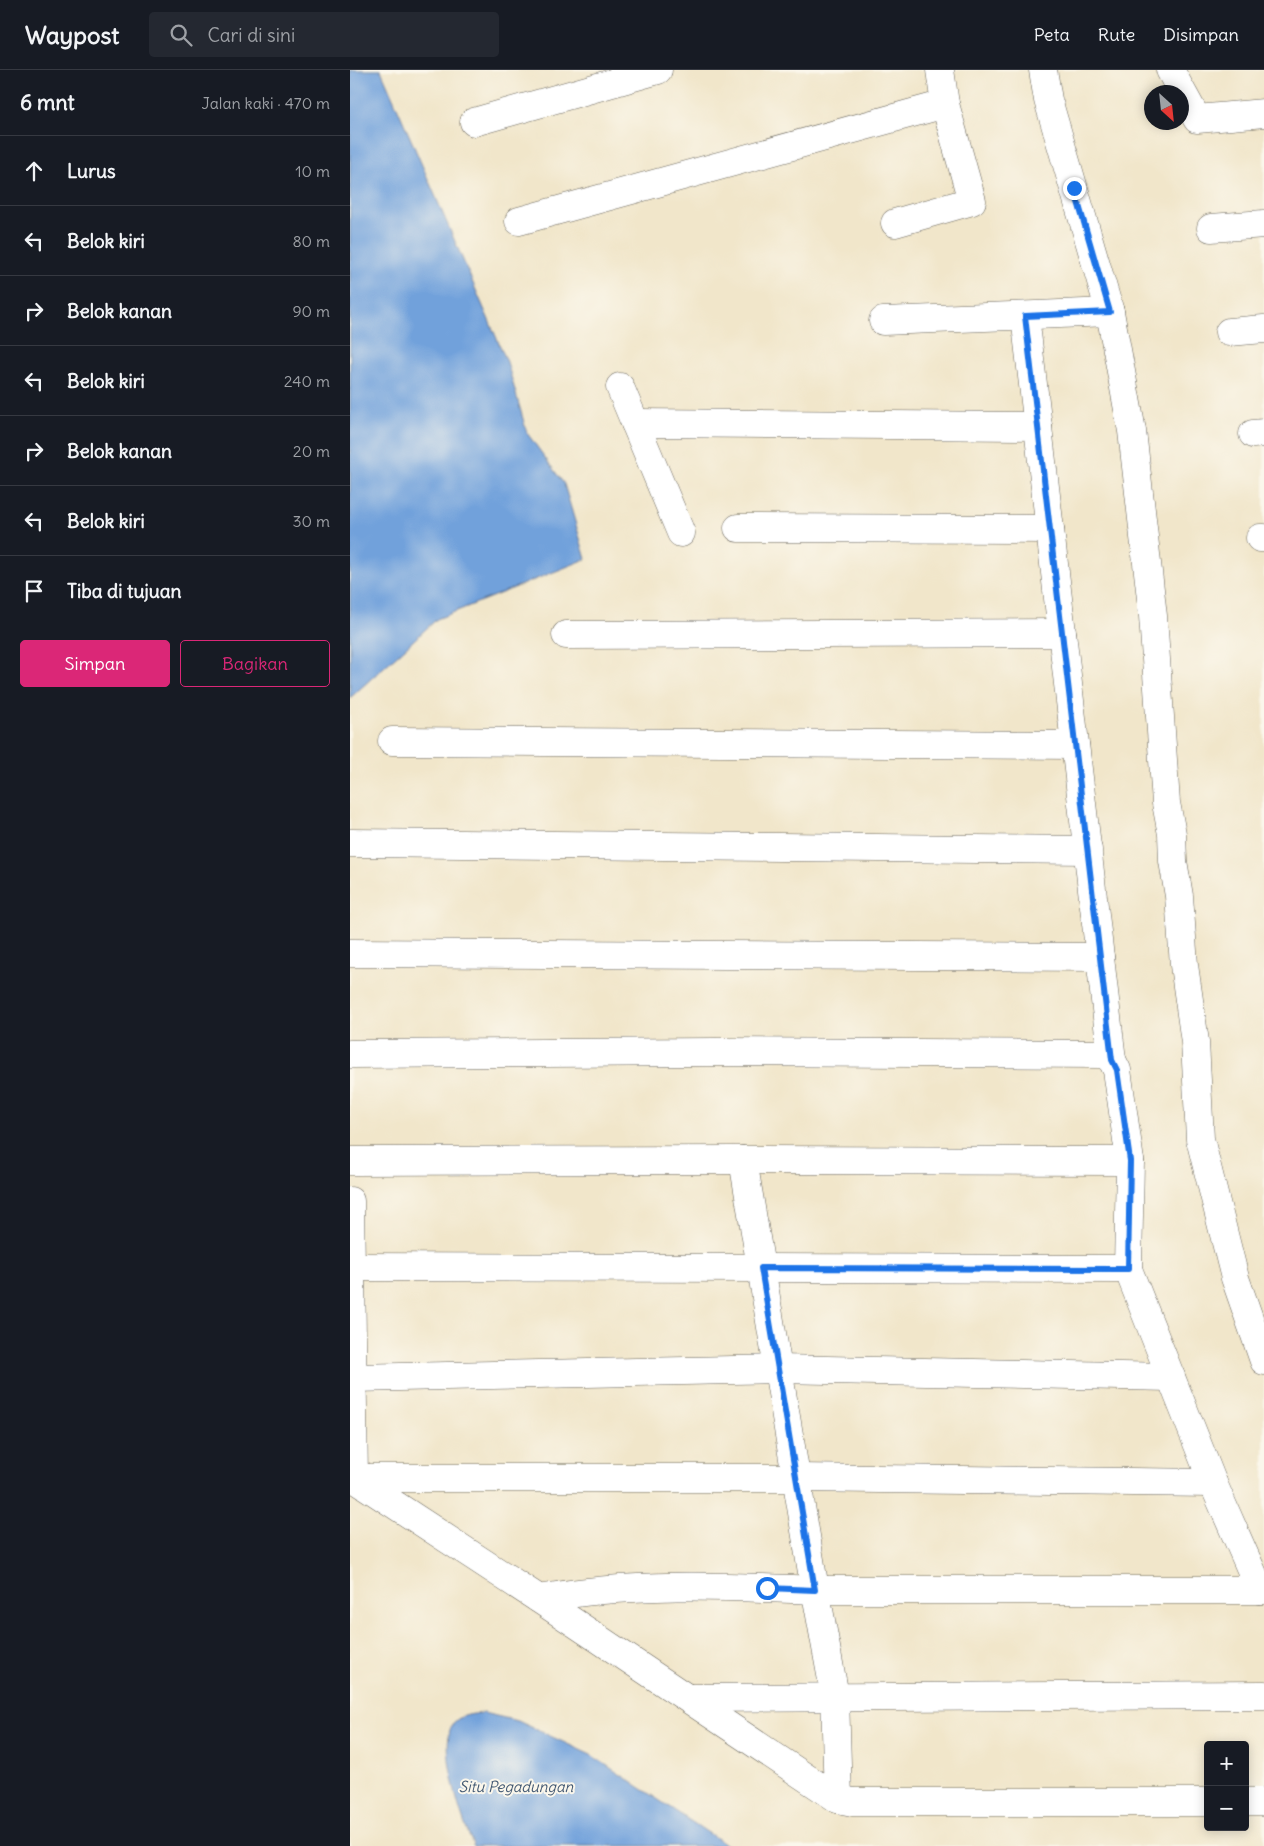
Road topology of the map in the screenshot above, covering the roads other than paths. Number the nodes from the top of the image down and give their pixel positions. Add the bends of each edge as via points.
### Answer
1 (658, 70) edge
2 (940, 70) edge
3 (1043, 70) edge
4 (1170, 70) edge
5 (945, 104) junction
6 (1264, 113) edge
7 (474, 122) dead end
8 (519, 221) dead end
9 (895, 223) dead end
10 (1264, 224) edge
11 (1211, 228) dead end
12 (1110, 312) junction
13 (1025, 316) junction
14 (884, 321) dead end
15 (1264, 329) edge
16 (1229, 332) dead end
17 (620, 387) dead end
18 (634, 423) junction
19 (1038, 426) junction
20 (738, 528) dead end
21 (1050, 529) junction
22 (681, 533) dead end
23 (1062, 633) junction
24 (566, 635) dead end
25 (392, 741) dead end
26 (1075, 745) junction
27 (350, 843) edge
28 (1088, 850) junction
29 (350, 953) edge
30 (1100, 957) junction
31 (350, 1054) edge
32 (1112, 1060) junction
33 (743, 1160) junction
34 (350, 1161) edge
35 (1130, 1161) junction
36 (350, 1201) edge
37 (351, 1267) edge
38 (761, 1268) junction
39 (1128, 1269) junction
40 (1264, 1361) edge
41 (778, 1369) junction
42 (1171, 1377) junction
43 (354, 1378) junction
44 (354, 1478) junction
45 (796, 1478) junction
46 (1213, 1483) junction
47 (815, 1590) junction
48 (1262, 1590) edge
49 (539, 1599) junction
50 (1264, 1695) edge
51 (835, 1696) junction
52 (689, 1698) junction
53 (838, 1798) junction
54 (1204, 1802) edge
55 (1249, 1802) edge
56 (1264, 1802) edge

1 - 7 street
2 - 5 street
3 - 12 street via 1048,100
4 - 6 street via 1197,119
5 - 8 street
5 - 9 street via 972,201
10 - 11 street
12 - 13 street
12 - 40 street via 1132,431 1153,616 1166,803 1195,1042 1200,1139 1235,1278
13 - 14 street
13 - 19 street
15 - 16 street
17 - 18 street
18 - 19 street
18 - 22 street
19 - 21 street
20 - 21 street
21 - 23 street
23 - 24 street
23 - 26 street
25 - 26 street
26 - 28 street
27 - 28 street
28 - 30 street
29 - 30 street
30 - 32 street
31 - 32 street via 1104,1054
32 - 35 street via 1117,1070
33 - 34 street
33 - 35 street
33 - 38 street
35 - 39 street
36 - 37 street
37 - 38 street
37 - 43 street
38 - 39 street
38 - 41 street
39 - 42 street
41 - 42 street
41 - 43 street
41 - 45 street
42 - 46 street
43 - 44 street
44 - 45 street
44 - 49 street
45 - 46 street
45 - 47 street
46 - 48 street
47 - 48 street
47 - 49 street via 650,1588 574,1592
47 - 51 street
49 - 52 street
50 - 51 street
51 - 52 street
51 - 53 street
52 - 53 street
53 - 54 street via 853,1802
55 - 56 street

